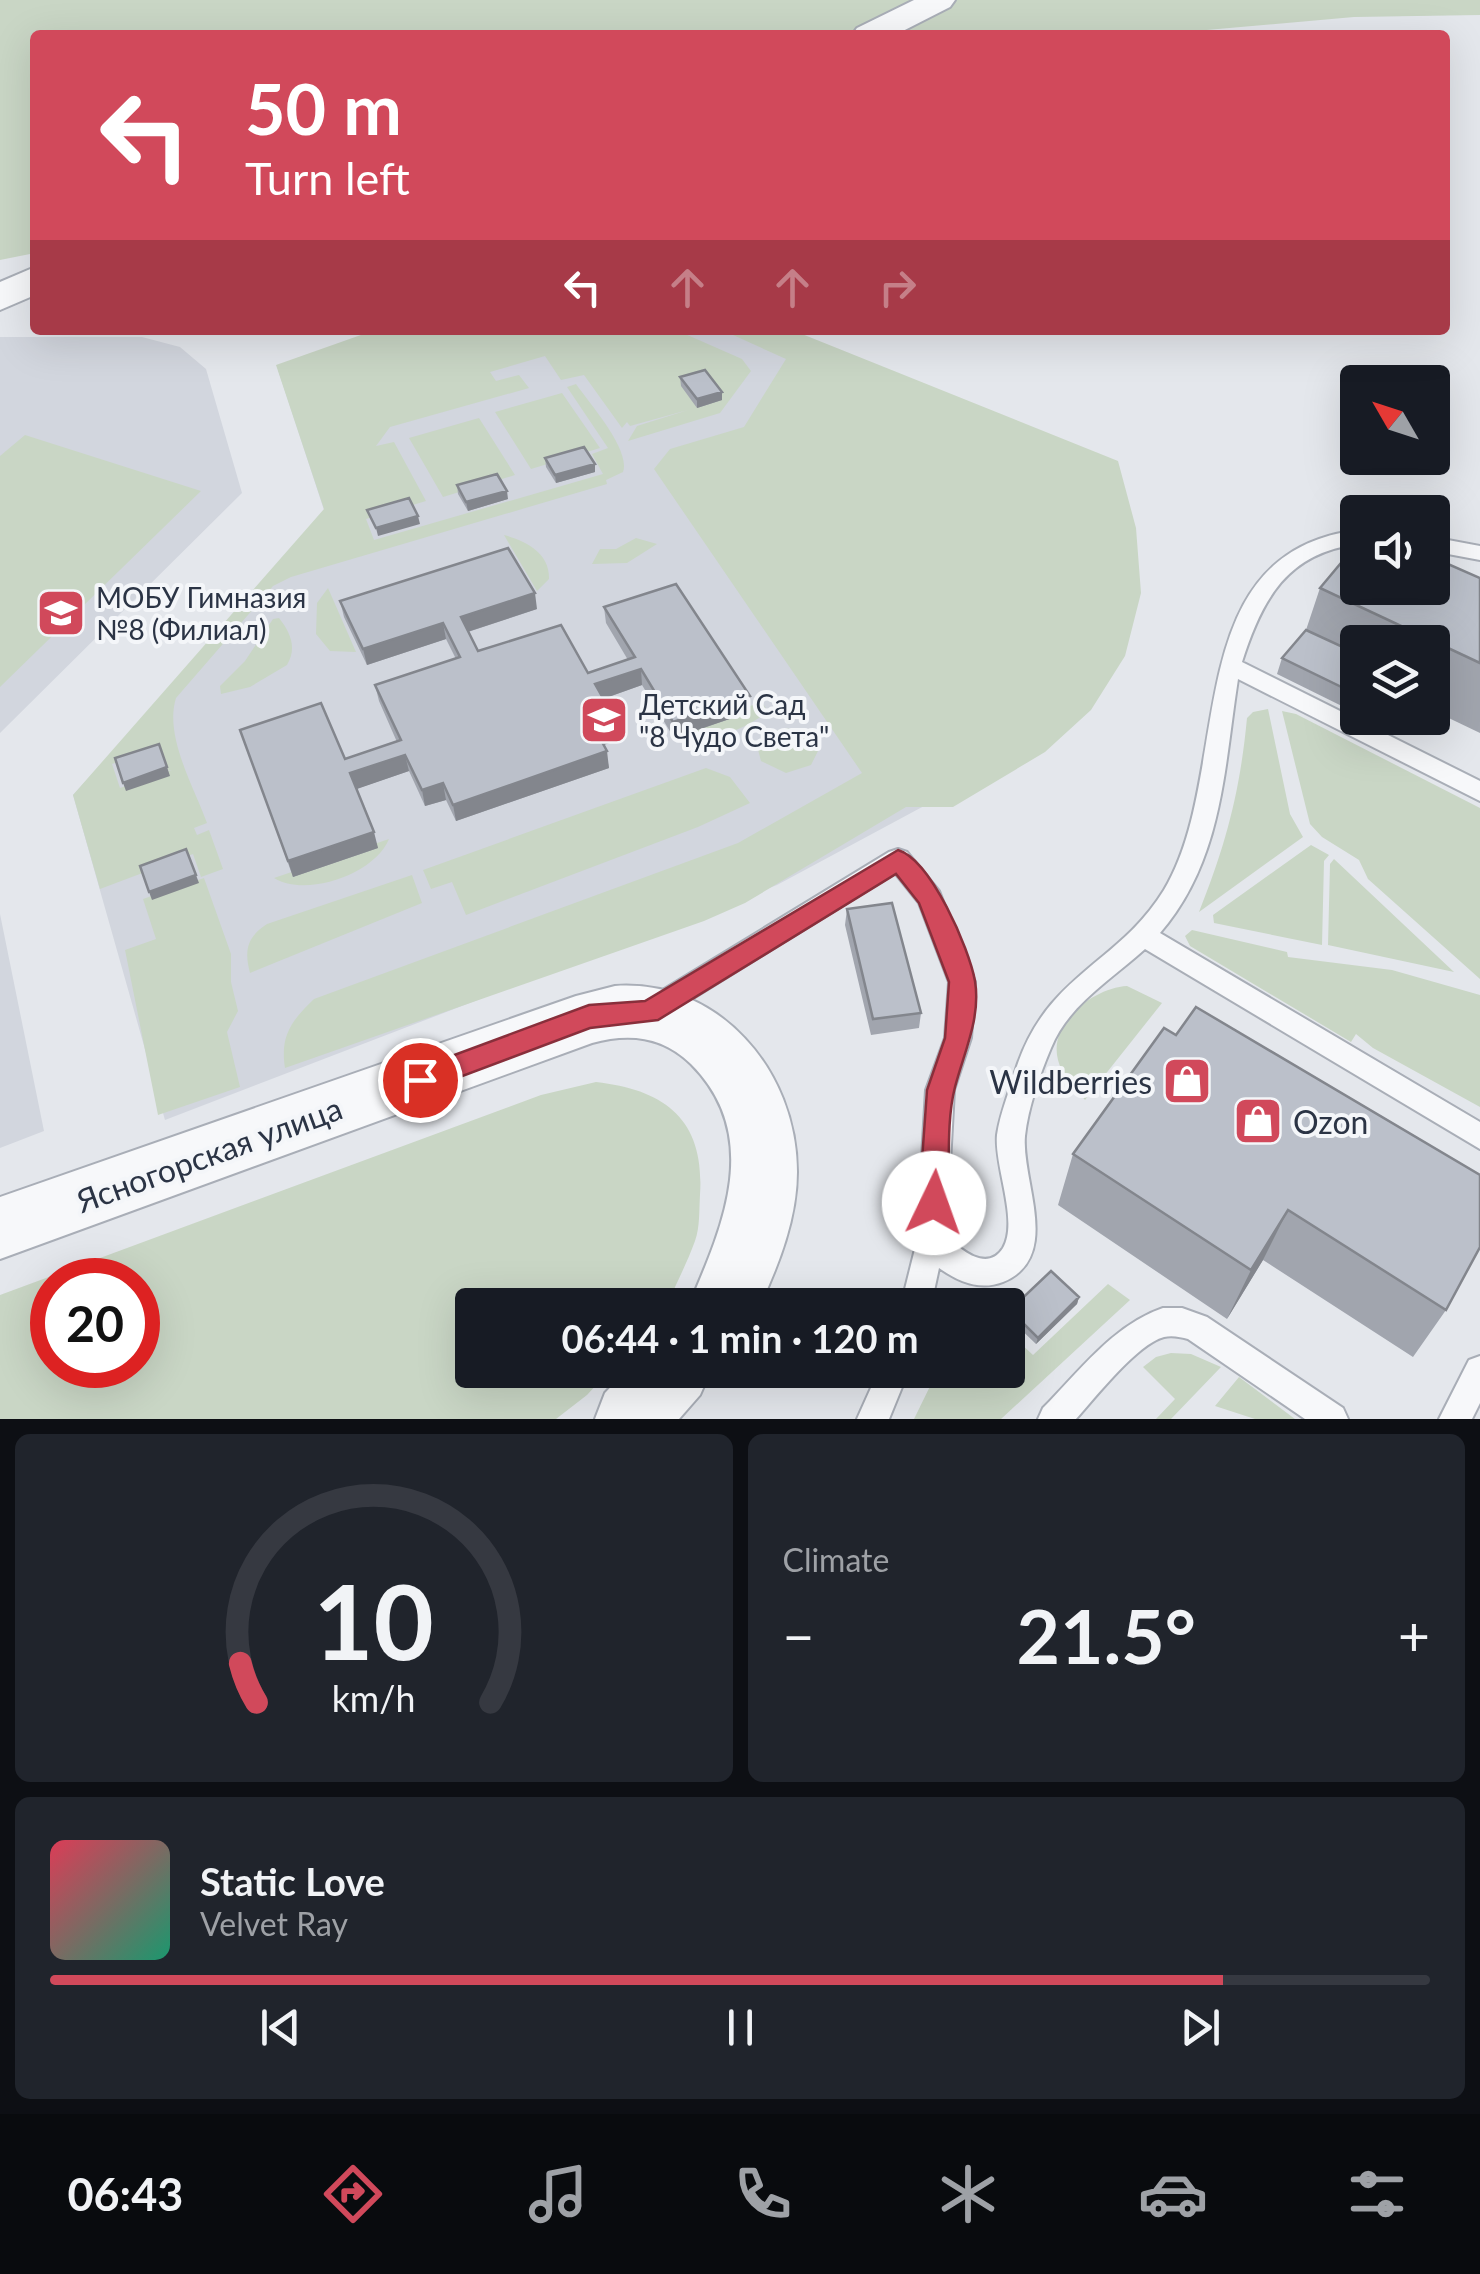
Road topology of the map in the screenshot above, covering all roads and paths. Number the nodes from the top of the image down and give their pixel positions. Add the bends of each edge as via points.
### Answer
1 (938, 0) edge
2 (879, 30) edge
3 (30, 282) edge
4 (0, 298) edge
5 (1340, 542) edge
6 (1450, 547) edge
7 (1480, 553) edge
8 (1230, 665) junction
9 (1480, 792) edge
10 (1143, 935) junction
11 (648, 1012) junction
12 (1480, 1137) edge
13 (0, 1228) edge
14 (932, 1241) junction
15 (733, 1288) edge
16 (920, 1288) edge
17 (1480, 1371) edge
18 (659, 1388) edge
19 (886, 1388) edge
20 (630, 1419) edge
21 (873, 1419) edge
22 (1054, 1419) edge
23 (1332, 1419) edge
24 (1455, 1419) edge

1 - 2 street
3 - 4 street
5 - 8 lane via 1314,549 1274,574
6 - 7 lane
8 - 9 lane
8 - 10 lane via 1204,828 1170,902
10 - 12 lane
10 - 14 lane via 1062,1006 1040,1038 1010,1136 1024,1235 1020,1248 990,1272 970,1272
11 - 13 street, Ясногорская улица via 589,1017
11 - 14 lane via 898,860 930,898 962,982 958,1038 940,1090
11 - 15 street, Ясногорская улица via 703,1035 737,1070 755,1104 764,1142 762,1198
14 - 16 lane
17 - 24 lane
18 - 20 street
19 - 21 lane
22 - 23 lane via 1136,1339 1174,1321 1196,1326

